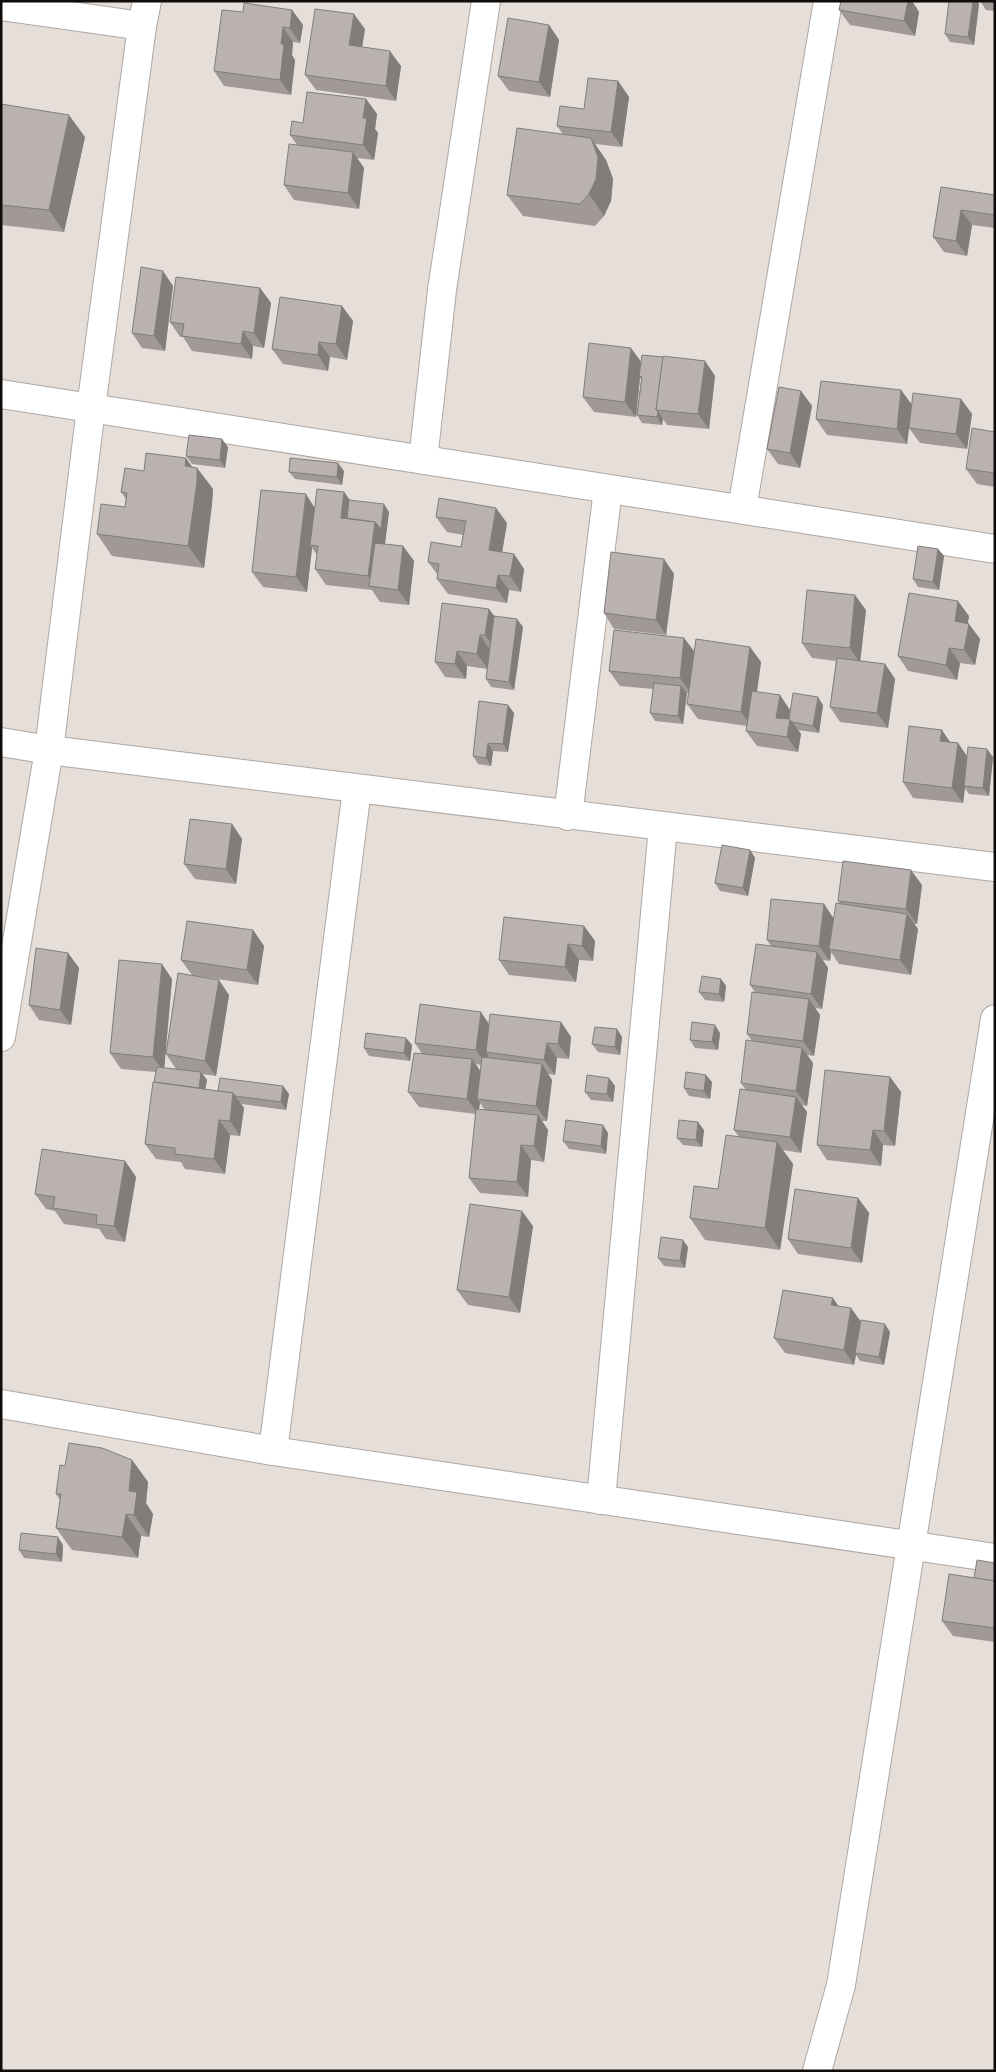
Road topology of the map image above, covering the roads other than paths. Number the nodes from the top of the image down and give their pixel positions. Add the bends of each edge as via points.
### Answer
1 (486, 1) edge
2 (828, 1) edge
3 (1, 6) edge
4 (145, 14) edge
5 (1, 394) edge
6 (91, 408) junction
7 (423, 460) junction
8 (608, 489) junction
9 (742, 509) junction
10 (995, 549) edge
11 (1, 742) edge
12 (49, 750) junction
13 (357, 789) junction
14 (568, 816) junction
15 (663, 827) junction
16 (995, 867) edge
17 (995, 1019) edge
18 (1, 1038) edge
19 (1, 1404) edge
20 (273, 1452) junction
21 (601, 1500) junction
22 (911, 1545) junction
23 (995, 1558) edge
24 (817, 2071) edge

1 - 7 street via 442,290
2 - 9 street
3 - 4 street
4 - 6 street
5 - 6 street
6 - 7 street
6 - 12 street
7 - 8 street
8 - 9 street
8 - 14 street
9 - 10 street
11 - 12 street
12 - 13 street
12 - 18 street
13 - 14 street
13 - 20 street
14 - 15 street
15 - 16 street
15 - 21 street
17 - 22 street
19 - 20 street
20 - 21 street
21 - 22 street
22 - 23 street
22 - 24 street via 841,1985

